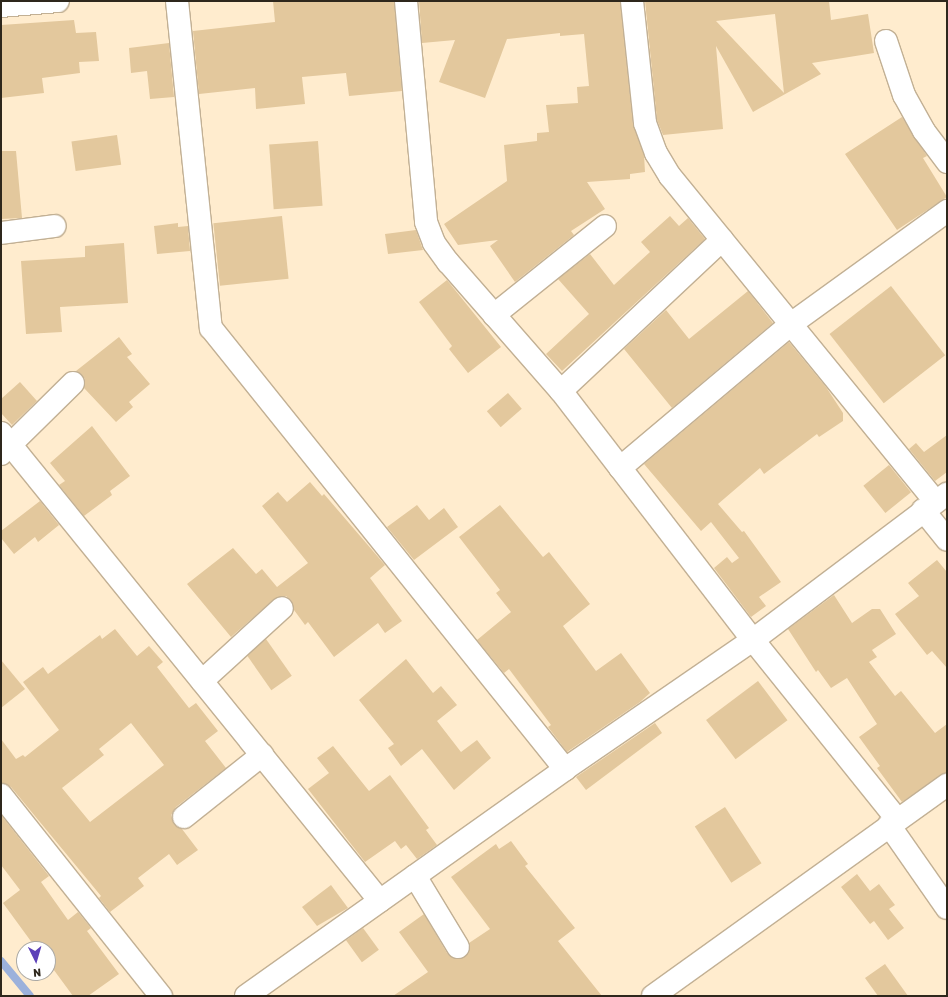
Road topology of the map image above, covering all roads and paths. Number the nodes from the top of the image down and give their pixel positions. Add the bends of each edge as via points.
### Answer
1 (58, 1) edge
2 (177, 1) edge
3 (406, 1) edge
4 (632, 1) edge
5 (1, 6) edge
6 (886, 41) dead end
7 (947, 162) edge
8 (947, 210) edge
9 (55, 226) dead end
10 (605, 226) dead end
11 (1, 233) edge
12 (722, 240) junction
13 (494, 315) junction
14 (791, 324) junction
15 (73, 383) dead end
16 (561, 391) junction
17 (4, 445) edge
18 (620, 468) junction
19 (935, 502) edge
20 (947, 540) edge
21 (282, 608) dead end
22 (753, 640) junction
23 (202, 681) junction
24 (262, 755) junction
25 (565, 769) junction
26 (947, 785) edge
27 (1, 795) edge
28 (184, 817) dead end
29 (893, 822) junction
30 (415, 876) junction
31 (380, 900) junction
32 (947, 908) edge
33 (458, 948) dead end
34 (160, 996) edge
35 (246, 996) edge
36 (653, 996) edge

1 - 5 street
2 - 25 street via 211,328
3 - 13 street via 426,222 434,243
4 - 12 street via 645,123 654,147 670,176
6 - 7 street via 904,95 924,131
8 - 14 street
9 - 11 street
10 - 13 street
12 - 14 street
12 - 16 street
13 - 16 street
14 - 18 street
14 - 19 street
15 - 17 street
16 - 18 street
17 - 23 street
18 - 22 street
19 - 20 street
19 - 22 street
21 - 23 street
22 - 25 street
22 - 29 street
23 - 24 street
24 - 28 street
24 - 31 street
25 - 30 street
26 - 29 street
27 - 34 street
29 - 32 street
29 - 36 street
30 - 31 street
30 - 33 street
31 - 35 street

